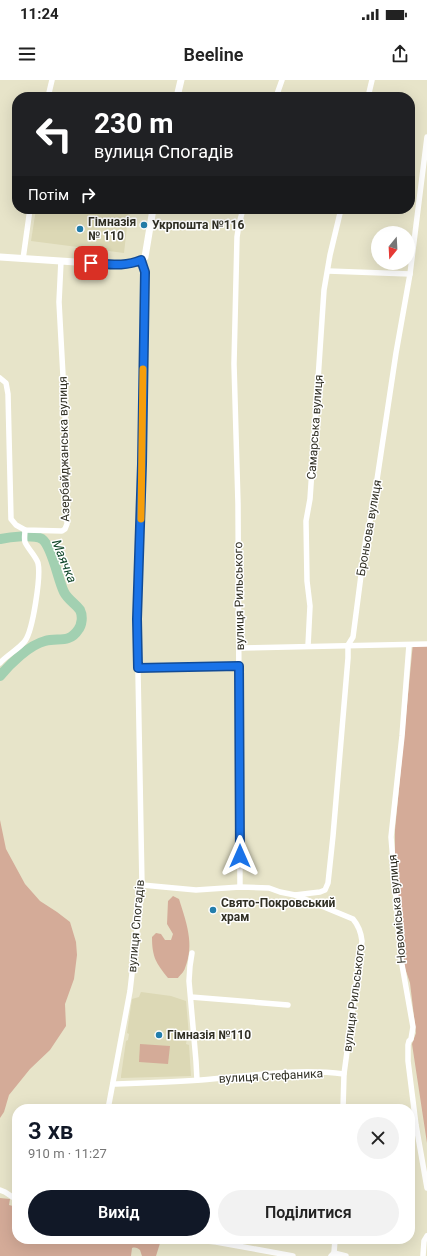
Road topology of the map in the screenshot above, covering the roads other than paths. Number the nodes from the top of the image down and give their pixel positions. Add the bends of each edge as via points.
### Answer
1 (52, 80) edge
2 (181, 80) edge
3 (282, 80) edge
4 (372, 80) edge
5 (49, 92) edge
6 (178, 92) edge
7 (278, 92) edge
8 (369, 92) edge
9 (427, 137) edge
10 (29, 214) edge
11 (152, 214) edge
12 (242, 214) edge
13 (340, 214) edge
14 (0, 256) edge
15 (23, 259) junction
16 (141, 260) junction
17 (61, 261) junction
18 (328, 271) junction
19 (410, 274) junction
20 (0, 378) edge
21 (25, 532) junction
22 (427, 644) edge
23 (348, 645) junction
24 (409, 645) junction
25 (308, 646) junction
26 (239, 648) junction
27 (0, 663) edge
28 (239, 666) junction
29 (138, 668) junction
30 (142, 885) junction
31 (240, 887) junction
32 (295, 896) junction
33 (192, 953) dead end
34 (191, 998) junction
35 (288, 1005) dead end
36 (344, 1074) junction
37 (197, 1080) junction
38 (113, 1084) junction
39 (109, 1104) edge
40 (343, 1104) edge
41 (413, 1104) edge
42 (415, 1117) edge
43 (427, 1188) edge
44 (0, 1190) edge
45 (12, 1197) edge
46 (427, 1236) edge
47 (227, 1244) edge
48 (334, 1244) edge
49 (333, 1255) edge
50 (292, 1256) edge
51 (346, 1256) edge
52 (423, 1256) edge

1 - 5 street
2 - 6 main road
3 - 7 street
4 - 8 street
9 - 19 street, Броньова вулиця
10 - 15 street
11 - 16 main road via 147,252
12 - 26 street, вулиця Рильського via 237,237 234,364
13 - 18 street, Самарська вулиця
14 - 15 main road
15 - 17 main road
16 - 17 main road via 121,265
16 - 29 street, вулиця Спогадів via 145,272
17 - 21 street, Азербайджанська вулиця via 59,308 65,413 67,524 62,531
18 - 19 street
18 - 25 street, Самарська вулиця via 324,290 319,384 306,521 310,606
19 - 23 street, Броньова вулиця via 372,514 366,537 353,637
20 - 21 street via 6,383 8,394 11,519
21 - 27 street via 25,542 36,558 39,572 31,626 22,645
22 - 24 street
23 - 24 street
23 - 25 street
23 - 32 street, Броньова вулиця via 328,882 325,890
24 - 41 street, Новоміська вулиця via 391,837 401,959 413,1027 408,1045 408,1062
25 - 26 street
26 - 28 street, вулиця Рильського
28 - 29 street
28 - 31 street, вулиця Рильського
29 - 30 street, вулиця Спогадів
30 - 31 street via 196,890
30 - 38 street, вулиця Спогадів via 130,991
31 - 32 street, вулиця Рильського via 269,888
32 - 36 street, вулиця Рильського via 353,918 361,932 362,941
33 - 34 street via 189,981
34 - 35 street
34 - 37 street
36 - 37 street, вулиця Стефаника via 293,1073
36 - 40 street, вулиця Рильського
37 - 38 street, вулиця Стефаника
38 - 39 street, вулиця Спогадів
42 - 43 street, Новоміська вулиця
44 - 45 street
46 - 52 street
47 - 50 street
48 - 49 street
49 - 51 street

